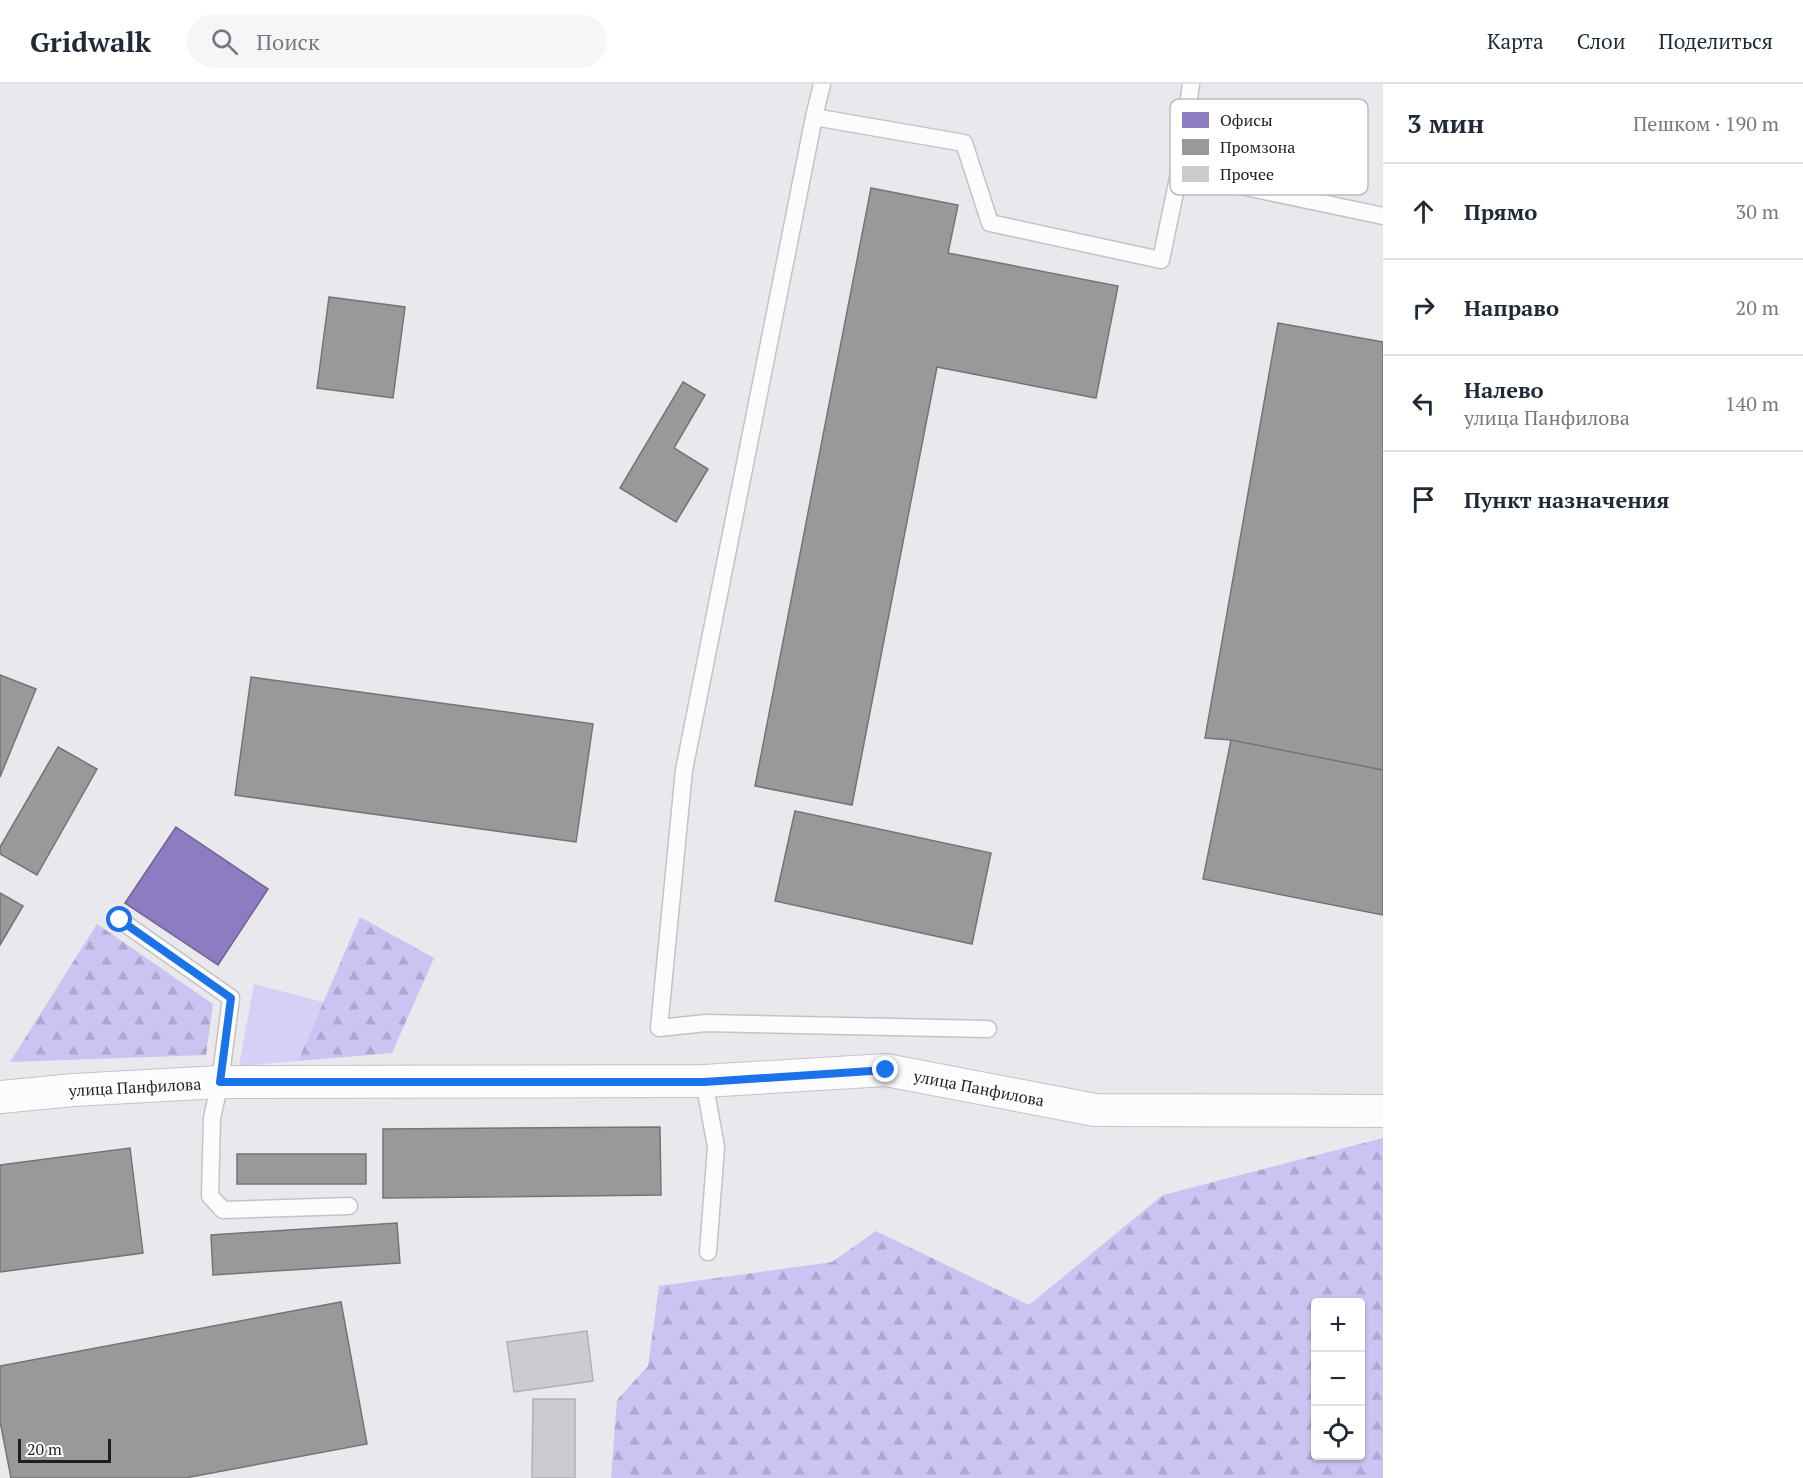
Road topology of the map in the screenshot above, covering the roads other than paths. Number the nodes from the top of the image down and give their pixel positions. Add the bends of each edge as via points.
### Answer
1 (822, 84) edge
2 (1191, 84) edge
3 (1189, 99) edge
4 (814, 117) junction
5 (1174, 195) edge
6 (1283, 195) edge
7 (1383, 216) edge
8 (120, 920) dead end
9 (988, 1029) dead end
10 (220, 1082) junction
11 (704, 1082) junction
12 (0, 1097) edge
13 (1383, 1112) edge
14 (349, 1206) dead end
15 (708, 1252) dead end

1 - 4 lane
2 - 3 lane
4 - 5 lane via 964,143 990,223 1161,260
4 - 9 lane via 684,771 659,1028 706,1023
6 - 7 lane
8 - 10 lane via 231,998
10 - 11 street, улица Панфилова
10 - 12 street, улица Панфилова
10 - 14 lane via 213,1118 210,1196 224,1210
11 - 13 street, улица Панфилова via 886,1070 1095,1110
11 - 15 lane via 716,1147

